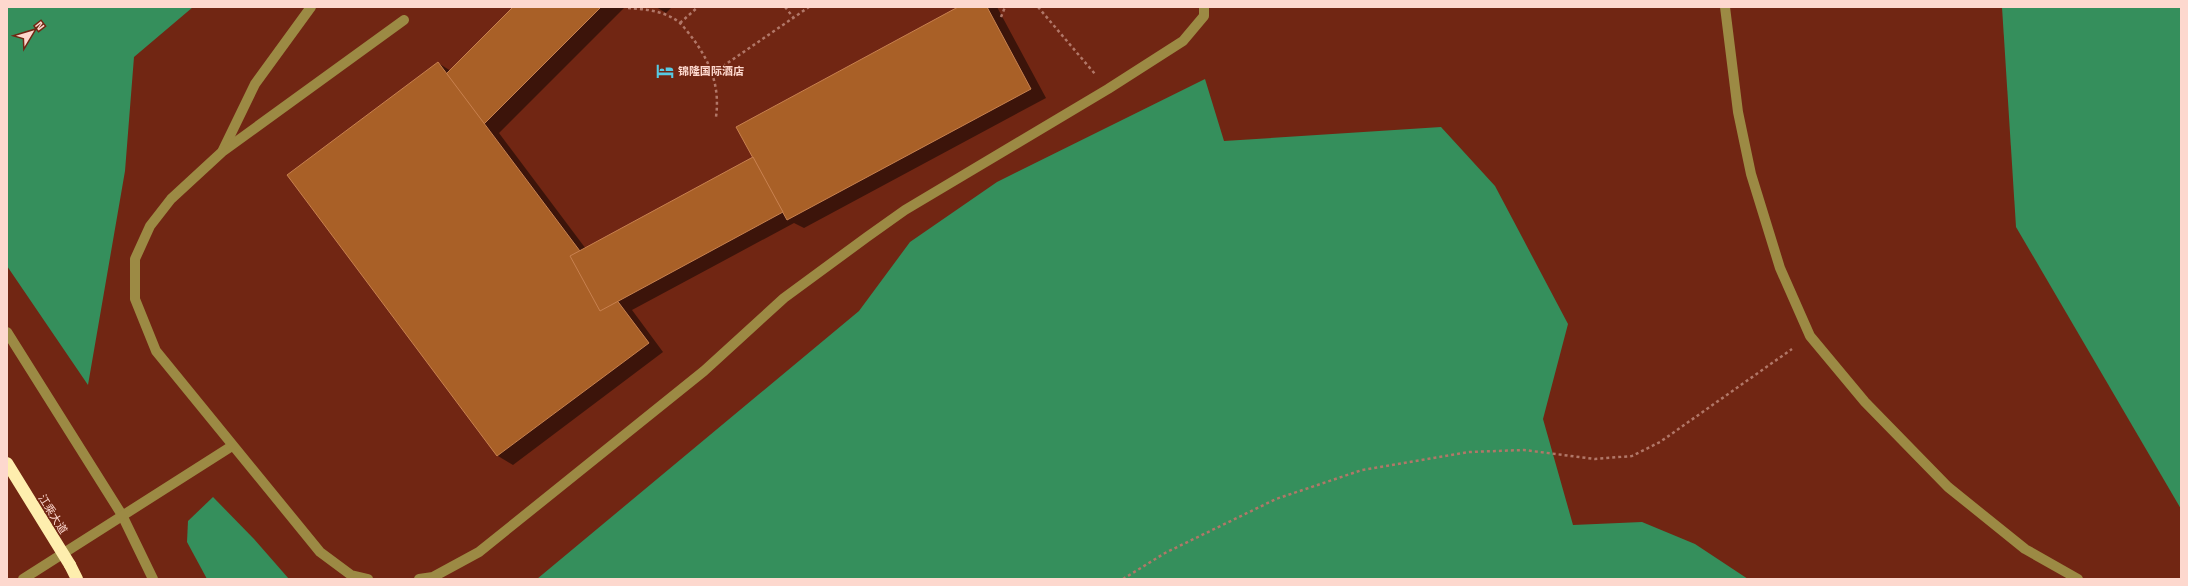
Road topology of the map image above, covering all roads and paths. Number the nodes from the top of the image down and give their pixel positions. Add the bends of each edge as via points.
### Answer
1 (311, 7) edge
2 (698, 7) edge
3 (785, 7) edge
4 (810, 7) edge
5 (1005, 7) edge
6 (1038, 7) edge
7 (1204, 7) edge
8 (1725, 7) edge
9 (628, 8) dead end
10 (793, 17) junction
11 (1001, 17) dead end
12 (404, 20) dead end
13 (680, 23) junction
14 (713, 73) junction
15 (1108, 89) junction
16 (716, 117) dead end
17 (222, 152) junction
18 (7, 332) edge
19 (1810, 336) junction
20 (232, 446) junction
21 (7, 463) edge
22 (122, 515) junction
23 (23, 579) edge
24 (77, 579) edge
25 (153, 579) edge
26 (368, 579) edge
27 (419, 579) edge
28 (1123, 579) edge
29 (2078, 579) edge

1 - 17 street via 255,84
2 - 13 path
3 - 10 path
4 - 10 path
5 - 11 path
6 - 15 path
7 - 15 street via 1204,16 1183,41
8 - 19 street via 1738,112 1751,174 1780,268
9 - 13 path via 659,13
10 - 14 path
12 - 17 street
13 - 14 path via 704,54
14 - 16 path via 718,100
15 - 27 street via 905,210 867,237 784,298 704,371 479,552 433,577
17 - 20 street via 171,199 150,226 136,259 135,299 156,351
18 - 22 street
19 - 28 path via 1660,442 1632,456 1595,459 1524,450 1469,452 1362,470 1276,499 1165,553
19 - 29 street via 1865,402 1948,487 2025,549
20 - 22 street
20 - 26 street via 320,552 351,575
21 - 24 highway, 江乘大道, bridge
22 - 23 street
22 - 25 street

